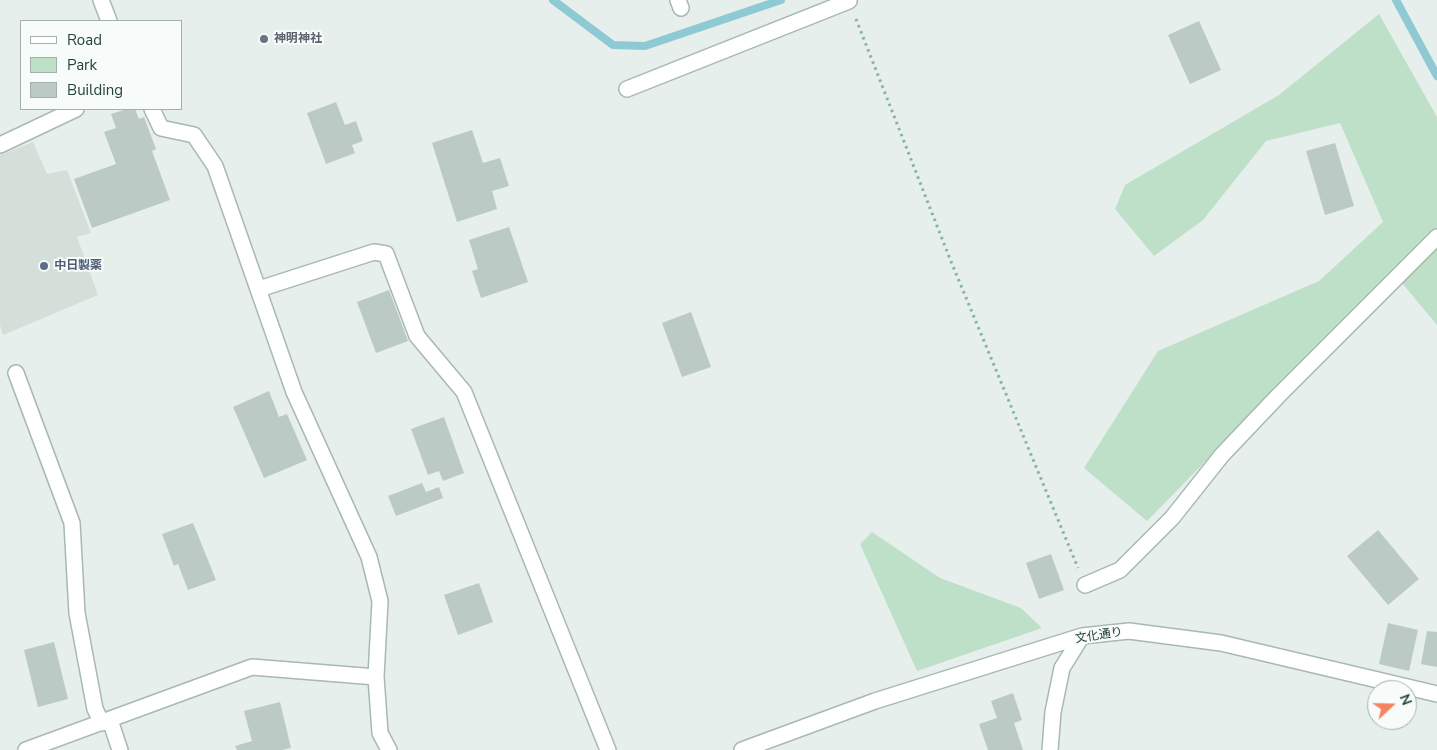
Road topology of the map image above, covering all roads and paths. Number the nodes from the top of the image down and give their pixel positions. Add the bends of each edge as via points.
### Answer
1 (101, 0) edge
2 (849, 2) joint
3 (109, 20) edge
4 (627, 89) dead end
5 (74, 110) edge
6 (152, 110) edge
7 (0, 145) edge
8 (1437, 237) edge
9 (259, 288) junction
10 (16, 373) dead end
11 (1085, 585) joint
12 (1082, 636) junction
13 (376, 677) junction
14 (1437, 694) edge
15 (106, 721) junction
16 (26, 750) edge
17 (120, 750) edge
18 (389, 750) edge
19 (608, 750) edge
20 (742, 750) edge
21 (1050, 750) edge

1 - 3 street
2 - 4 street
2 - 11 path via 950,259
5 - 7 street
6 - 9 street via 161,128 194,135 215,166
8 - 11 street via 1222,455 1172,518 1127,564
9 - 13 street via 294,392 369,558 380,601
9 - 19 street via 374,252 386,254 418,336 464,392
10 - 15 street via 72,523 77,613 95,709
12 - 14 street, 文化通り via 1129,631 1221,643
12 - 20 street, 文化通り via 875,700
12 - 21 street via 1062,668 1053,712
13 - 15 street via 252,667
13 - 18 street via 380,733
15 - 16 street
15 - 17 street

